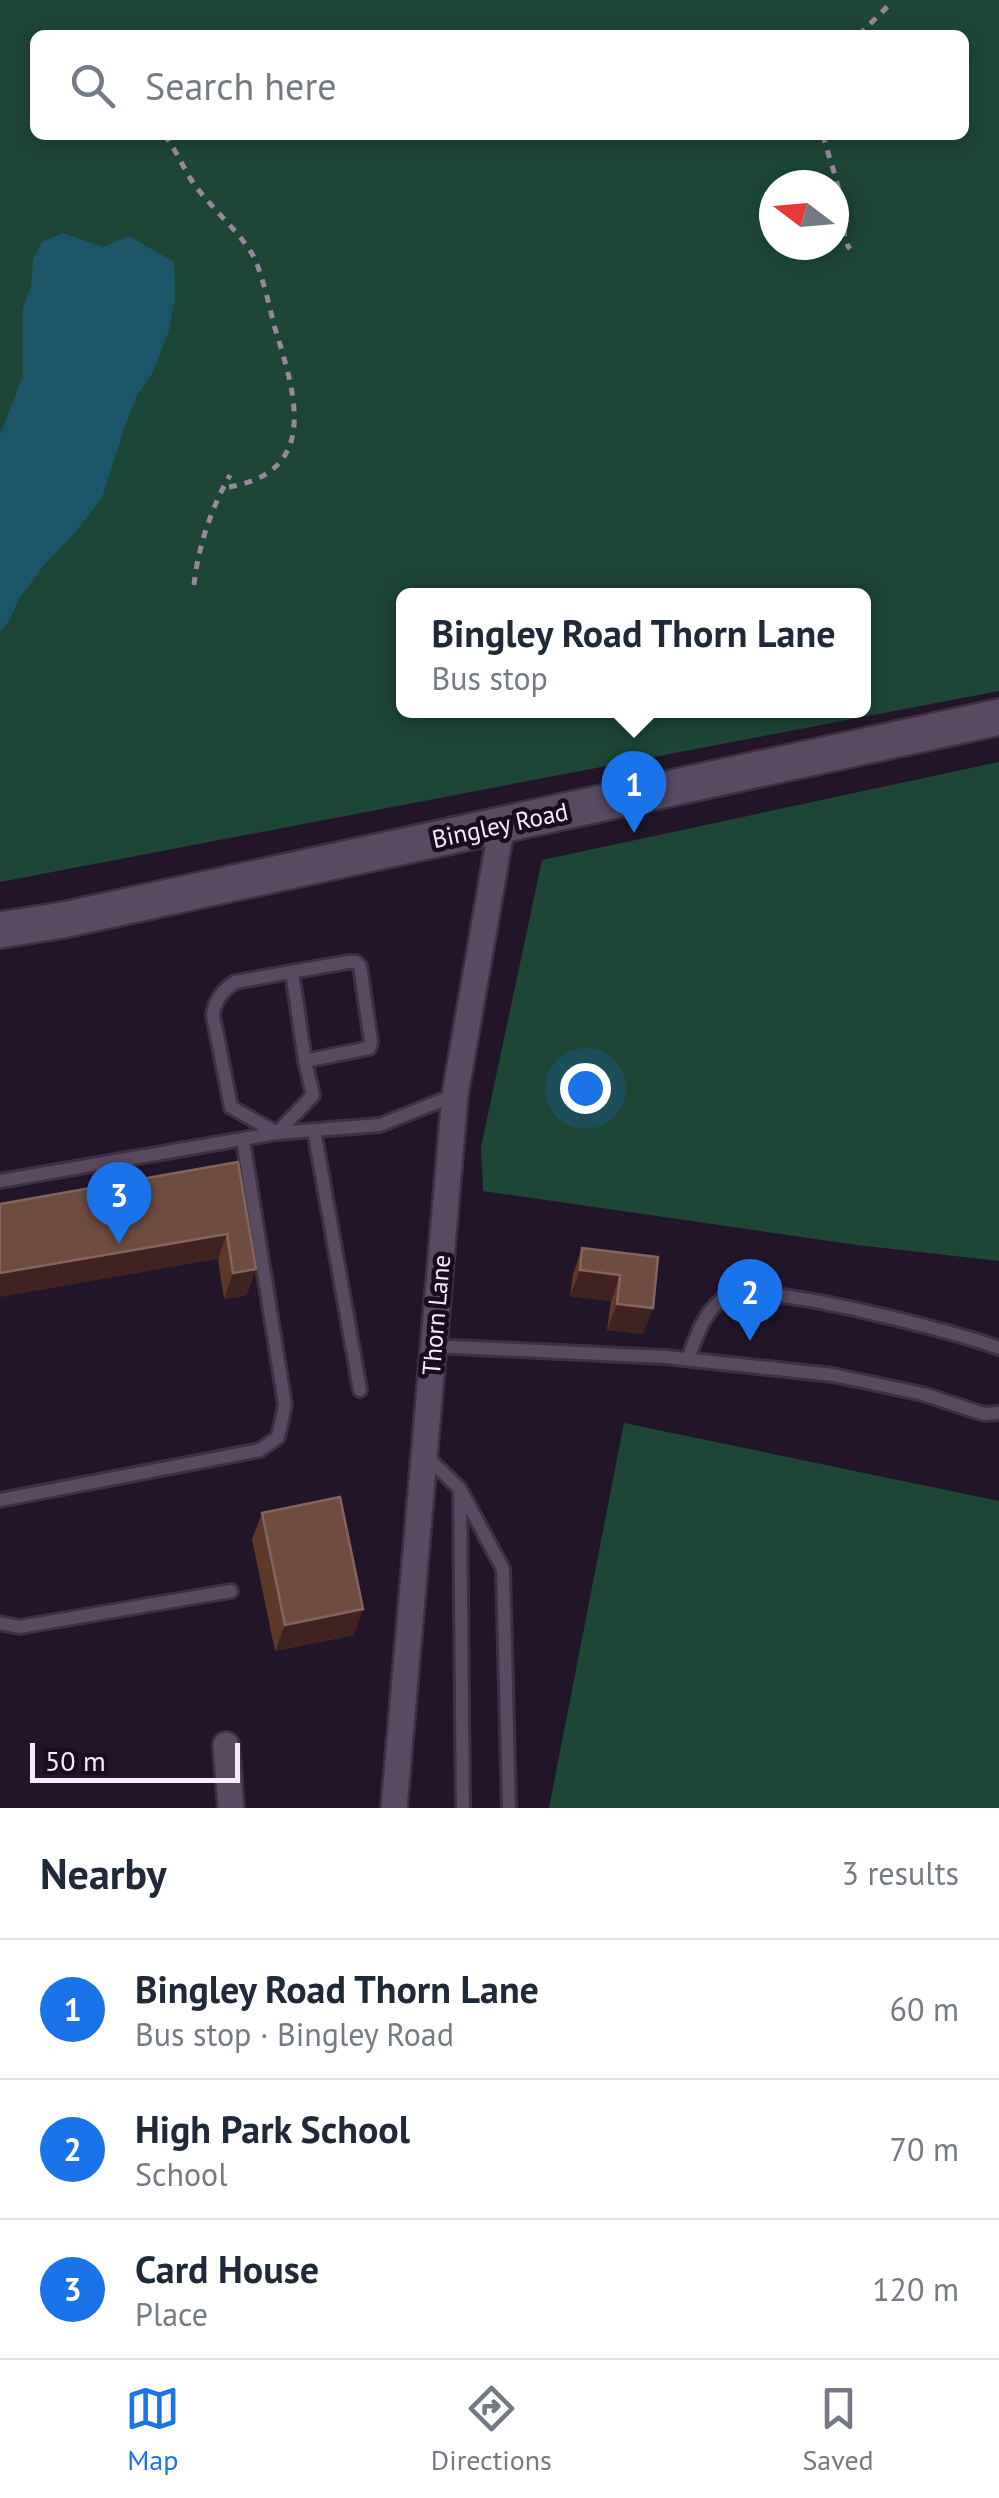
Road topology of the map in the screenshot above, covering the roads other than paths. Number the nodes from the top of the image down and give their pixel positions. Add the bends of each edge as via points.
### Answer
1 (999, 718) edge
2 (502, 824) junction
3 (0, 930) edge
4 (292, 972) junction
5 (305, 1061) junction
6 (455, 1094) junction
7 (314, 1130) junction
8 (277, 1133) junction
9 (243, 1140) junction
10 (0, 1181) edge
11 (433, 1346) junction
12 (999, 1348) edge
13 (688, 1359) junction
14 (360, 1390) dead end
15 (999, 1413) edge
16 (424, 1454) junction
17 (460, 1489) junction
18 (0, 1500) edge
19 (232, 1591) dead end
20 (0, 1622) edge
21 (226, 1745) dead end
22 (231, 1808) edge
23 (394, 1808) edge
24 (463, 1808) edge
25 (509, 1808) edge

1 - 2 main road, Bingley Road
2 - 3 main road, Bingley Road
2 - 6 street, Thorn Lane
4 - 5 lane
4 - 5 lane via 348,962 360,966 369,1048
4 - 8 lane via 234,982 213,1015 230,1107
5 - 8 lane via 312,1095
6 - 7 lane via 380,1126
6 - 11 street, Thorn Lane
7 - 8 lane
7 - 14 lane
8 - 9 lane
9 - 10 lane
9 - 18 lane via 285,1405 278,1437 260,1450
11 - 13 lane
11 - 16 street, Thorn Lane
12 - 13 lane via 756,1292 732,1293 712,1306
13 - 15 lane via 833,1375
16 - 17 lane
16 - 23 street, Thorn Lane
17 - 24 lane
17 - 25 lane via 503,1569
19 - 20 lane via 19,1627
21 - 22 street

